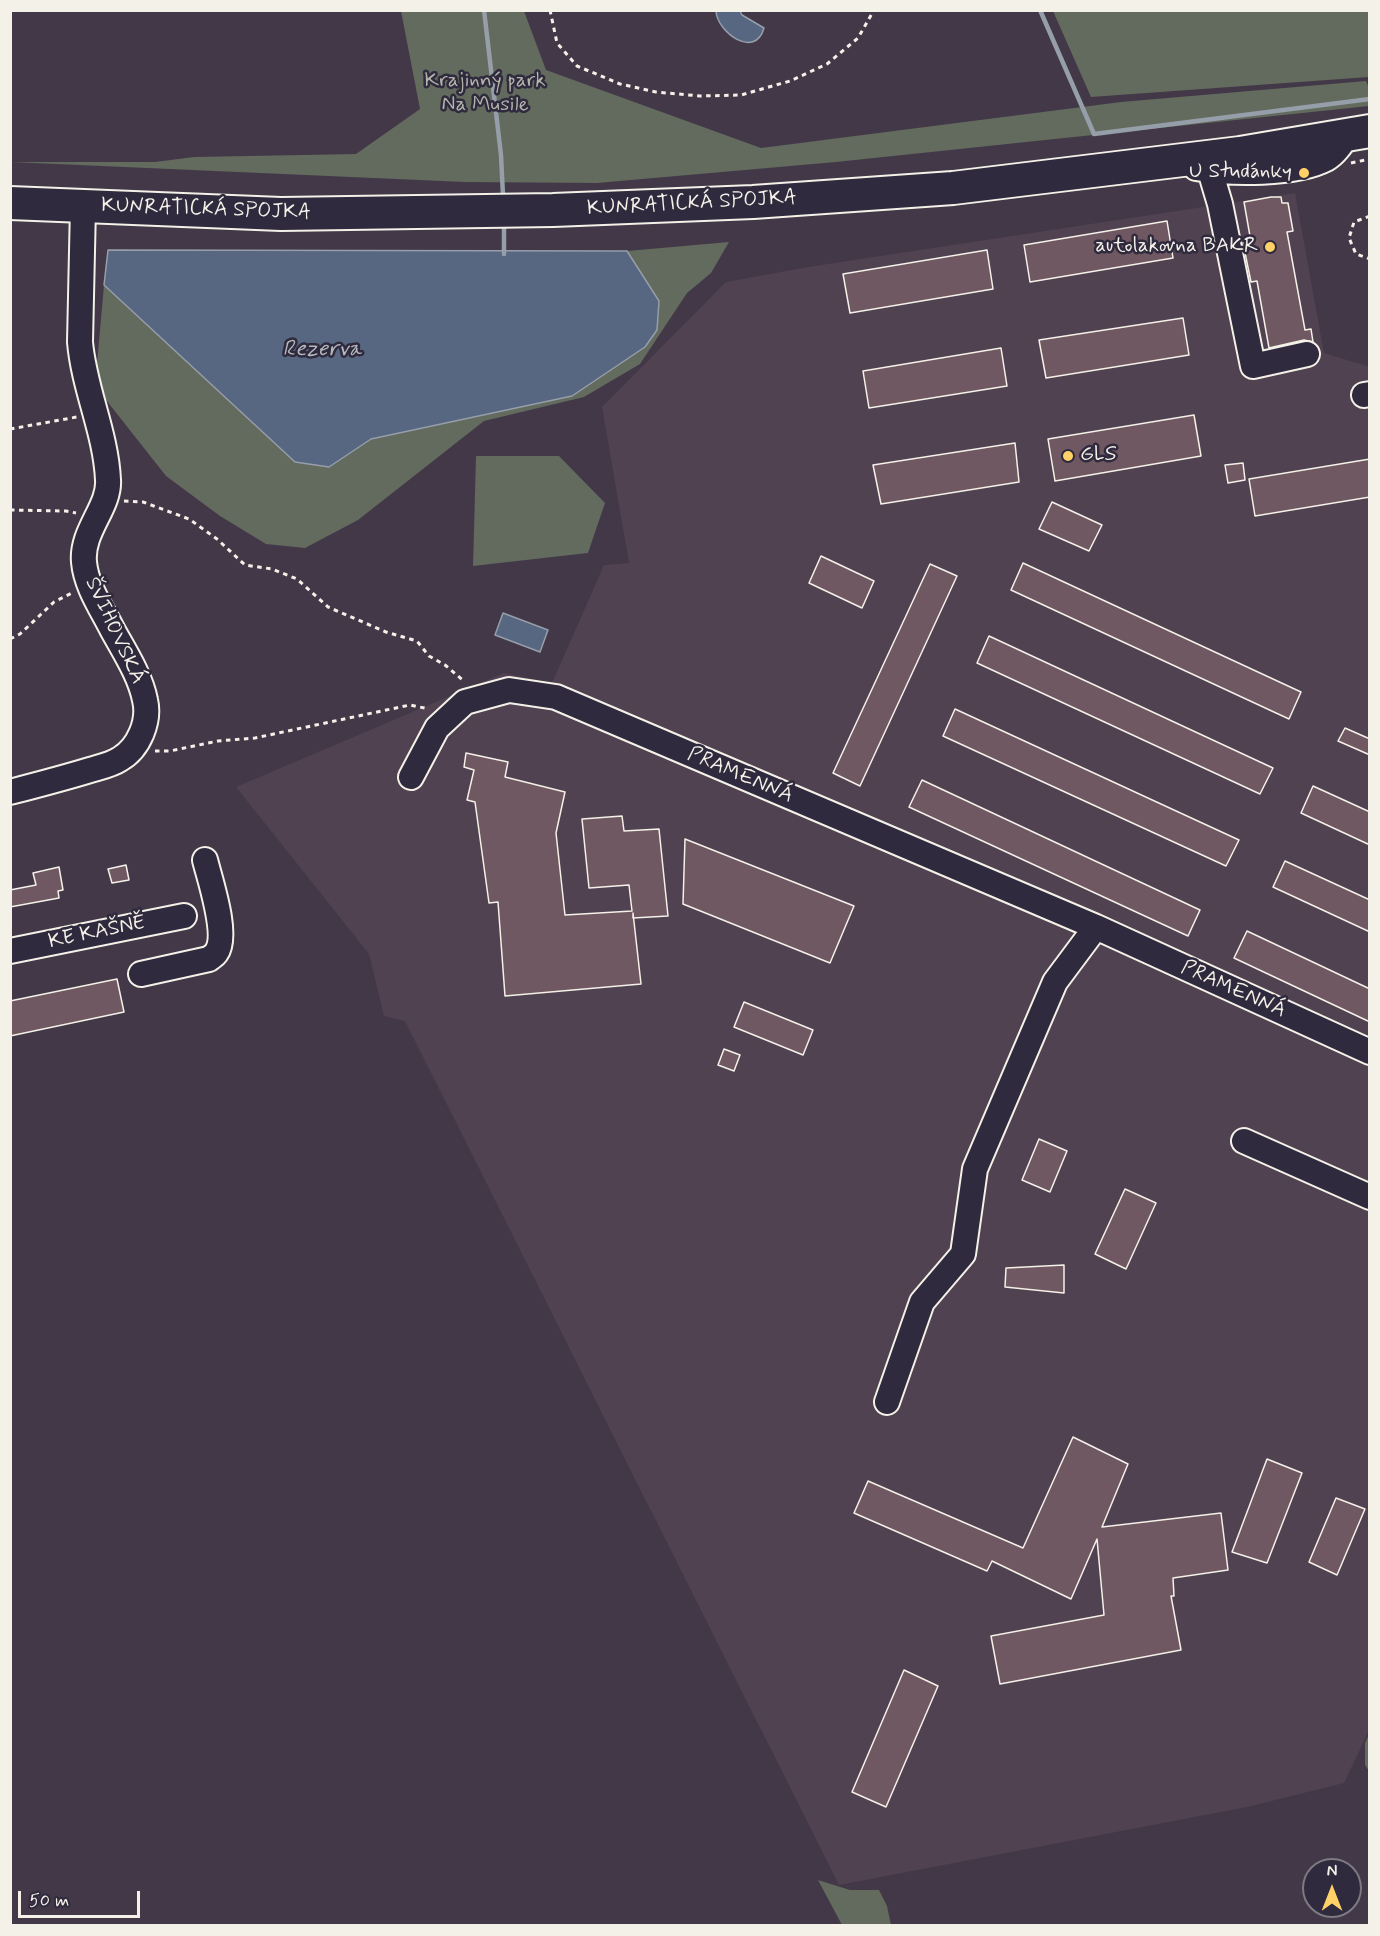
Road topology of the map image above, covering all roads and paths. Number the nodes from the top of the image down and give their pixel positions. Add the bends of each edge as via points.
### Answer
1 (550, 10) edge
2 (874, 10) edge
3 (1362, 127) edge
4 (1208, 163) junction
5 (10, 203) edge
6 (83, 206) junction
7 (1370, 216) edge
8 (1370, 259) edge
9 (1307, 354) dead end
10 (96, 415) junction
11 (10, 429) edge
12 (100, 508) junction
13 (10, 510) edge
14 (91, 586) junction
15 (10, 639) edge
16 (482, 698) junction
17 (451, 715) junction
18 (153, 751) dead end
19 (411, 777) dead end
20 (10, 792) edge
21 (205, 860) dead end
22 (184, 915) dead end
23 (1096, 927) junction
24 (10, 951) edge
25 (141, 974) dead end
26 (1370, 1052) edge
27 (1244, 1141) dead end
28 (1370, 1197) edge
29 (887, 1402) dead end

1 - 2 path via 557,43 577,66 620,84 700,96 741,95 790,81 827,64 858,38
3 - 4 main road, KUNRATICKÁ SPOJKA
3 - 4 street via 1325,160 1293,168 1251,173
4 - 6 main road, KUNRATICKÁ SPOJKA via 1174,161 953,188 553,210 281,214
4 - 9 street via 1253,366
5 - 6 main road, KUNRATICKÁ SPOJKA
6 - 10 street, ŠVIHOVSKÁ via 80,342
7 - 8 path via 1354,222 1349,238 1356,254
10 - 11 path
10 - 12 street, ŠVIHOVSKÁ via 108,482
12 - 13 path
12 - 14 street, ŠVIHOVSKÁ via 85,547 84,562
12 - 16 path via 143,502 189,519 245,565 272,569 297,579 328,607 417,641 429,656 445,664
14 - 15 path via 54,603
14 - 20 street, ŠVIHOVSKÁ via 145,700 141,736 120,760
16 - 17 street, PRAMENNÁ via 465,702
16 - 23 street, PRAMENNÁ via 509,690 556,698
17 - 18 path via 410,705 255,738
17 - 19 street, PRAMENNÁ via 437,728
21 - 25 street via 220,926 217,952 209,959
22 - 24 street, KE KAŠNĚ
23 - 26 street, PRAMENNÁ
23 - 29 street via 1055,982 975,1169 963,1254 922,1302
27 - 28 street

